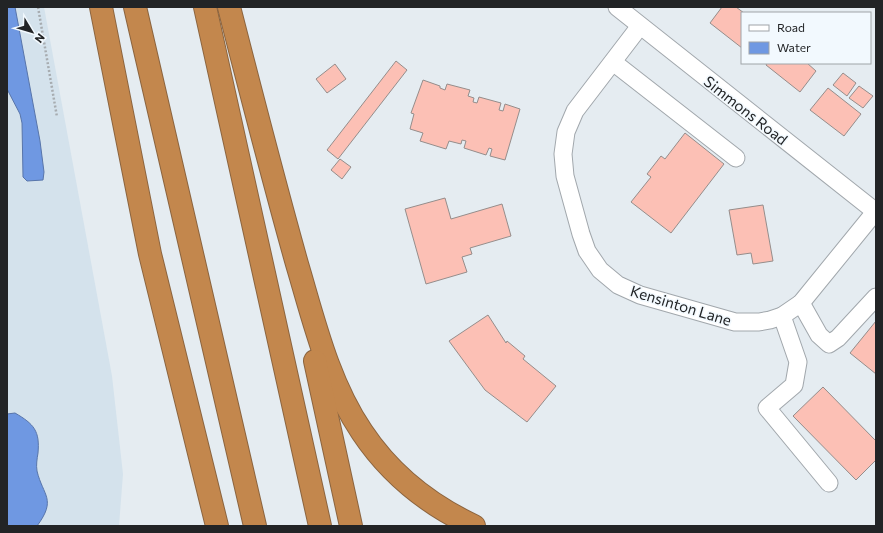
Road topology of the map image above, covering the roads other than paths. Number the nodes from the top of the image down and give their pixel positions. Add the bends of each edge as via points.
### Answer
1 (100, 7) edge
2 (135, 7) edge
3 (205, 7) edge
4 (229, 7) edge
5 (617, 7) edge
6 (640, 26) junction
7 (613, 62) junction
8 (736, 158) dead end
9 (282, 209) junction
10 (876, 212) edge
11 (876, 297) edge
12 (801, 303) junction
13 (782, 316) junction
14 (829, 483) dead end
15 (207, 484) junction
16 (210, 526) edge
17 (217, 526) edge
18 (255, 526) edge
19 (320, 526) edge
20 (352, 526) edge
21 (474, 526) edge

1 - 15 highway via 150,254
2 - 18 highway
3 - 19 highway
4 - 9 highway
5 - 6 street, Simmons Road
6 - 7 street, Kensinton Lane
6 - 10 street, Simmons Road
7 - 8 street
7 - 13 street, Kensinton Lane via 575,111 564,142 563,154 568,189 581,234 593,261 609,278 629,290 704,314 747,323
9 - 20 highway
9 - 21 highway via 332,376 361,432 381,458 427,500
10 - 12 street, Kensinton Lane
11 - 12 street via 830,344 820,335
12 - 13 street, Kensinton Lane
13 - 14 street via 798,362 794,385 767,408
15 - 16 highway
15 - 17 highway

